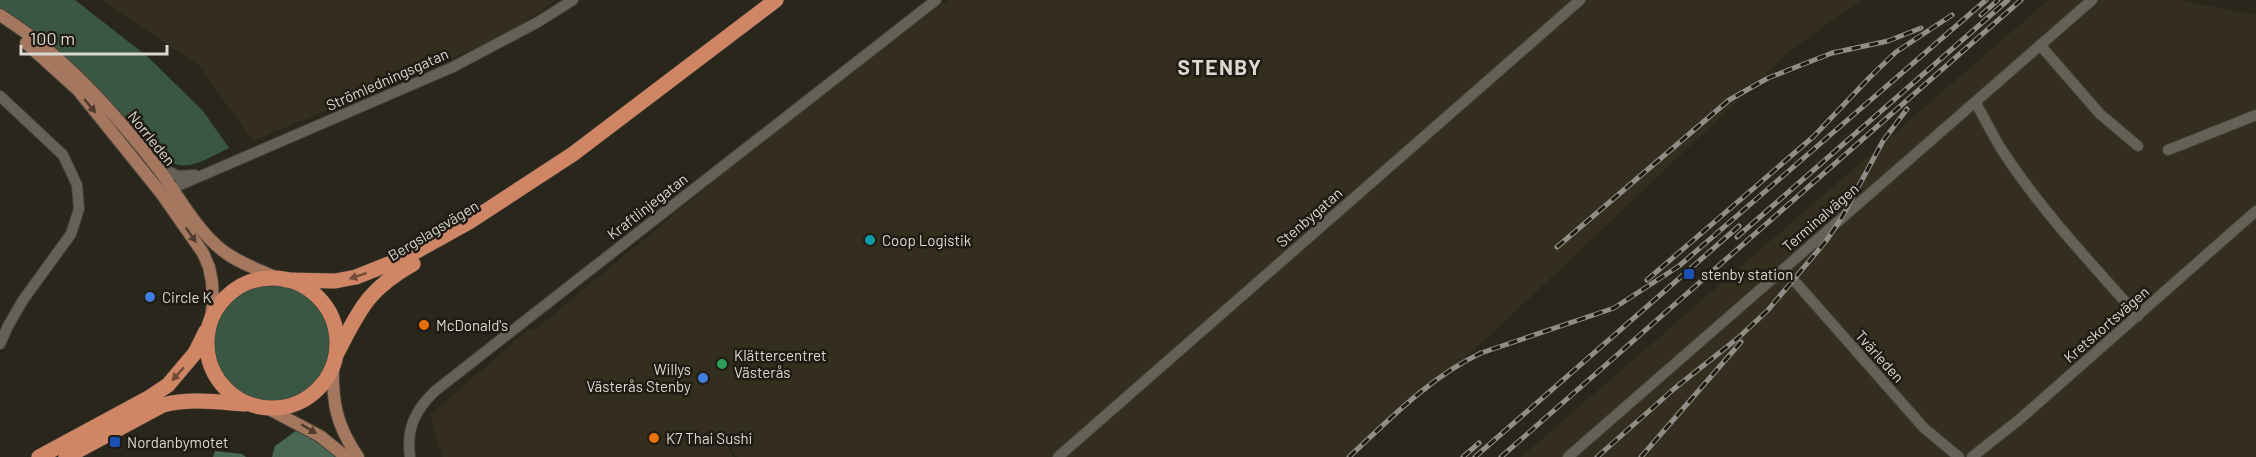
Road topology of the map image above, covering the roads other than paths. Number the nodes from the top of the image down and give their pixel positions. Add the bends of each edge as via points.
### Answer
1 (573, 0) edge
2 (776, 0) edge
3 (936, 0) edge
4 (1580, 0) edge
5 (2092, 0) edge
6 (0, 15) edge
7 (0, 25) edge
8 (2040, 45) junction
9 (0, 96) edge
10 (1975, 102) junction
11 (2256, 115) edge
12 (2138, 146) dead end
13 (2168, 150) dead end
14 (573, 154) junction
15 (154, 164) junction
16 (207, 173) junction
17 (167, 191) junction
18 (2256, 211) edge
19 (1784, 268) junction
20 (282, 279) junction
21 (2138, 316) junction
22 (210, 323) junction
23 (0, 344) edge
24 (334, 361) junction
25 (250, 405) junction
26 (267, 408) junction
27 (39, 457) edge
28 (66, 457) edge
29 (346, 457) edge
30 (358, 457) edge
31 (411, 457) edge
32 (1058, 457) edge
33 (1568, 457) edge
34 (1959, 457) edge
35 (1972, 457) edge

1 - 16 street, Strömledningsgatan via 453,67
2 - 14 highway, Bergslagsvägen
3 - 31 street, Kraftlinjegatan via 435,391 415,414 409,429
4 - 32 street, Stenbygatan
5 - 8 street, Terminalvägen
6 - 15 main road, Norrleden via 89,87
7 -> 17 main road, Norrleden via 78,90
8 - 10 street, Terminalvägen
8 - 12 street via 2100,114
9 - 23 street via 63,155 77,185 78,209 71,234 23,300
10 - 19 street, Terminalvägen
10 - 21 street via 2029,188
11 - 13 street
14 -> 20 highway, Bergslagsvägen via 469,222 389,265 335,281
14 - 24 highway, Bergslagsvägen via 495,214 385,281 355,316
15 - 16 street, Strömledningsgatan via 178,176
15 - 17 main road, Norrleden
16 - 17 street, Strömledningsgatan
17 - 20 main road, Norrleden via 222,250
17 -> 22 main road, Norrleden via 209,267 213,301
18 - 21 street, Kretskortsvägen
19 - 33 street, Terminalvägen
19 - 34 street, Tvärleden via 1924,429
20 - 22 highway via 262,279 231,292
20 - 24 highway via 311,292 329,313 336,340
21 - 35 street, Kretskortsvägen
22 - 25 highway via 208,358 214,373 223,387
22 -> 27 highway via 195,353 168,385
24 - 26 highway via 326,379 314,392 292,404
24 - 30 main road via 338,423
25 - 26 highway
25 - 28 highway via 176,401
26 -> 29 main road via 320,436

